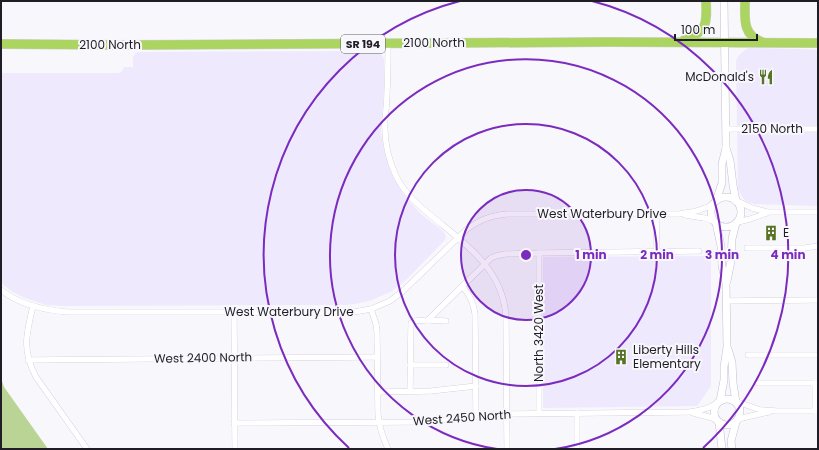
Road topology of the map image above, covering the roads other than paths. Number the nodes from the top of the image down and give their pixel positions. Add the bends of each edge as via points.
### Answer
1 (706, 1) edge
2 (724, 1) edge
3 (745, 1) edge
4 (675, 42) junction
5 (725, 43) junction
6 (764, 43) junction
7 (818, 43) edge
8 (1, 44) edge
9 (388, 44) junction
10 (726, 129) junction
11 (818, 129) edge
12 (726, 148) junction
13 (736, 201) junction
14 (715, 203) junction
15 (767, 212) junction
16 (818, 212) edge
17 (656, 214) junction
18 (679, 214) junction
19 (715, 222) junction
20 (737, 223) junction
21 (458, 238) junction
22 (818, 246) edge
23 (747, 248) dead end
24 (699, 251) dead end
25 (657, 252) junction
26 (539, 253) junction
27 (484, 263) junction
28 (726, 283) junction
29 (462, 286) junction
30 (1, 290) edge
31 (818, 300) edge
32 (726, 301) junction
33 (33, 306) junction
34 (371, 309) junction
35 (234, 312) junction
36 (428, 320) junction
37 (446, 321) dead end
38 (727, 347) junction
39 (748, 355) dead end
40 (818, 355) edge
41 (377, 357) junction
42 (234, 358) junction
43 (28, 360) junction
44 (410, 365) junction
45 (446, 365) dead end
46 (816, 382) edge
47 (758, 383) dead end
48 (476, 386) junction
49 (378, 392) junction
50 (410, 392) junction
51 (719, 402) junction
52 (737, 402) junction
53 (777, 411) junction
54 (816, 411) edge
55 (689, 412) junction
56 (507, 413) junction
57 (539, 413) junction
58 (577, 413) junction
59 (476, 416) junction
60 (737, 420) junction
61 (718, 421) junction
62 (379, 422) junction
63 (234, 423) junction
64 (87, 449) edge
65 (235, 449) edge
66 (388, 449) edge
67 (507, 449) edge
68 (577, 449) edge
69 (722, 449) edge
70 (732, 449) edge

1 - 4 highway via 706,18 700,32
2 - 5 street
3 - 6 highway via 746,27 754,38
4 - 5 highway, 2100 North / SR 194
4 - 9 highway, 2100 North / SR 194
5 - 6 highway, 2100 North / SR 194
5 - 10 street
6 - 7 highway, 2100 North / SR 194
8 - 9 highway, 2100 North / SR 194
9 - 21 street via 385,129 393,168 403,189 415,202
10 - 11 street, 2150 North
10 - 12 street
12 - 13 street
12 - 14 street via 722,164 722,183
13 - 14 street via 724,197
13 - 15 street
13 - 20 street via 741,209
14 - 18 street, West Waterbury Drive via 707,208
14 - 19 street via 711,213
15 - 16 street
15 - 20 street
17 - 18 street, West Waterbury Drive
17 - 21 street, West Waterbury Drive via 506,214 478,221
17 - 25 street
18 - 19 street, West Waterbury Drive
19 - 20 street via 721,227 730,227
19 - 28 street
20 - 28 street via 732,239
21 - 27 street
21 - 34 street, West Waterbury Drive via 404,292
22 - 23 street
24 - 25 street
25 - 26 street
26 - 27 street via 505,254 490,258
26 - 57 street, North 3420 West
27 - 29 street
27 - 56 street via 497,281 506,309
28 - 32 street
29 - 36 street
29 - 48 street via 470,297 475,314
30 - 33 street, West Waterbury Drive via 16,300
31 - 32 street
32 - 38 street
33 - 35 street, West Waterbury Drive via 67,312
33 - 43 street via 26,336
34 - 35 street, West Waterbury Drive via 322,313
34 - 41 street via 377,332
35 - 42 street
36 - 37 street
36 - 44 street via 416,320 410,325
38 - 51 street
38 - 52 street via 732,362
39 - 40 street
41 - 42 street, West 2400 North
41 - 49 street
42 - 43 street, West 2400 North
42 - 63 street
43 - 64 street via 36,377
44 - 45 street
44 - 50 street
46 - 47 street
46 - 54 street
48 - 50 street
48 - 59 street
49 - 50 street
49 - 62 street
51 - 52 street via 727,398
51 - 55 street, West 2450 North via 712,407
51 - 61 street via 714,409
52 - 53 street via 761,410
52 - 60 street via 741,412
53 - 54 street
53 - 60 street
55 - 58 street, West 2450 North
55 - 61 street, West 2450 North via 709,416
56 - 57 street, West 2450 North
56 - 59 street, West 2450 North
56 - 67 street
57 - 58 street, West 2450 North
58 - 68 street
59 - 62 street, West 2450 North via 430,421
60 - 61 street via 729,425
60 - 70 street via 731,441
61 - 69 street
62 - 63 street, West 2450 North
62 - 66 street
63 - 65 street

